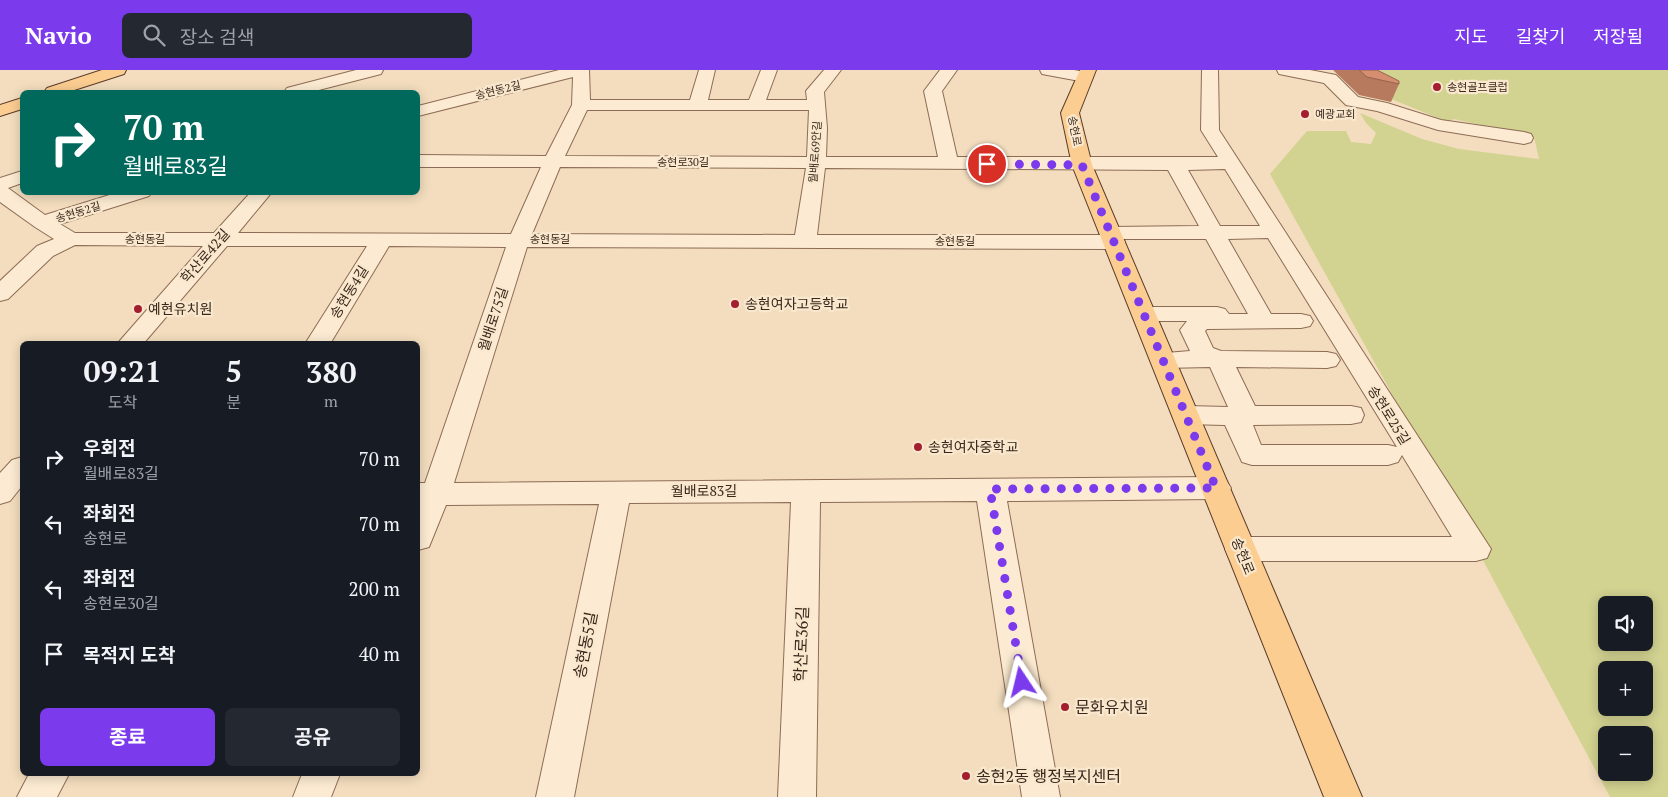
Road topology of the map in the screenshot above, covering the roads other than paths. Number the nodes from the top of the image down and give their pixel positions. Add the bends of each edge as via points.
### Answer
1 (118, 70) edge
2 (376, 70) edge
3 (580, 70) edge
4 (706, 70) edge
5 (769, 70) edge
6 (833, 70) edge
7 (949, 70) edge
8 (1048, 70) edge
9 (1210, 70) edge
10 (1285, 70) edge
11 (308, 74) dead end
12 (1086, 74) edge
13 (328, 88) edge
14 (59, 90) edge
15 (310, 90) edge
16 (20, 104) edge
17 (698, 104) junction
18 (756, 104) junction
19 (581, 105) junction
20 (817, 105) junction
21 (420, 110) edge
22 (0, 111) edge
23 (1524, 138) dead end
24 (420, 161) edge
25 (553, 162) junction
26 (816, 162) junction
27 (949, 163) junction
28 (1231, 163) junction
29 (1175, 164) junction
30 (1082, 165) junction
31 (20, 178) edge
32 (0, 184) edge
33 (0, 192) edge
34 (132, 195) edge
35 (259, 195) edge
36 (42, 223) junction
37 (1274, 232) junction
38 (1214, 233) junction
39 (1112, 238) junction
40 (71, 239) junction
41 (519, 239) junction
42 (219, 240) junction
43 (382, 240) junction
44 (805, 240) junction
45 (0, 294) edge
46 (1144, 314) junction
47 (1260, 314) junction
48 (1314, 318) junction
49 (132, 341) edge
50 (319, 341) edge
51 (1219, 359) junction
52 (1163, 360) junction
53 (1327, 360) dead end
54 (1186, 415) junction
55 (1351, 415) dead end
56 (1241, 416) junction
57 (1388, 454) dead end
58 (20, 469) edge
59 (1216, 488) junction
60 (990, 489) junction
61 (6, 491) edge
62 (806, 491) junction
63 (616, 492) junction
64 (426, 494) edge
65 (420, 527) edge
66 (1240, 549) junction
67 (49, 776) edge
68 (320, 776) edge
69 (36, 797) edge
70 (312, 797) edge
71 (555, 797) edge
72 (796, 797) edge
73 (1041, 797) edge
74 (1342, 797) edge

1 - 14 main road
2 - 13 street
3 - 19 street, 월배로75길
3 - 21 street, 송현동2길
4 - 17 street
5 - 18 street
6 - 20 street, 월배로69안길 via 815,91
7 - 27 street via 933,91
8 - 12 street
9 - 28 street, 송현로25길 via 1210,130
10 - 23 street via 1330,80 1352,101 1438,125
11 - 13 street
12 - 30 main road, 송현로 via 1070,113
13 - 15 street
16 - 22 main road
17 - 18 street
17 - 19 street
18 - 20 street
19 - 25 street, 월배로75길
20 - 26 street, 월배로69안길
24 - 25 street, 송현로30길
25 - 26 street, 송현로30길
25 - 41 street, 월배로75길
26 - 27 street, 송현로30길
26 - 44 street, 월배로69안길
27 - 30 street, 송현로30길
28 - 29 street, 송현로
28 - 37 street, 송현로25길
29 - 30 street, 송현로
29 - 38 street
30 - 39 main road, 송현로
31 - 32 street
33 - 36 street, 송현동길
34 - 36 street, 송현동2길
35 - 42 street, 학산로42길
36 - 40 street, 송현동길
37 - 38 street, 송현동길
37 - 48 street, 송현로25길
38 - 39 street, 송현동길
38 - 47 street
39 - 44 street, 송현동길
39 - 46 main road, 송현로
40 - 42 street, 송현동길
40 - 45 street via 45,251
41 - 43 street, 송현동길
41 - 44 street, 송현동길
41 - 64 street, 월배로75길
42 - 43 street, 송현동길
42 - 49 street, 학산로42길
43 - 50 street, 송현동4길
46 - 47 street
46 - 52 main road, 송현로
47 - 48 street
48 - 51 street via 1201,322 1192,330 1203,353
48 - 66 street, 송현로25길 via 1476,549
51 - 52 street
51 - 53 street
51 - 56 street
52 - 54 main road, 송현로
54 - 56 street
54 - 59 main road, 송현로
55 - 56 street
56 - 57 street via 1252,455
58 - 61 street
59 - 60 street, 월배로83길
59 - 66 main road, 송현로
60 - 62 street, 월배로83길
60 - 73 street
62 - 63 street, 월배로83길
62 - 72 street, 학산로36길
63 - 64 street, 월배로83길
63 - 71 street, 송현동5길
64 - 65 street, 월배로75길
66 - 74 main road, 송현로
67 - 69 street
68 - 70 street

